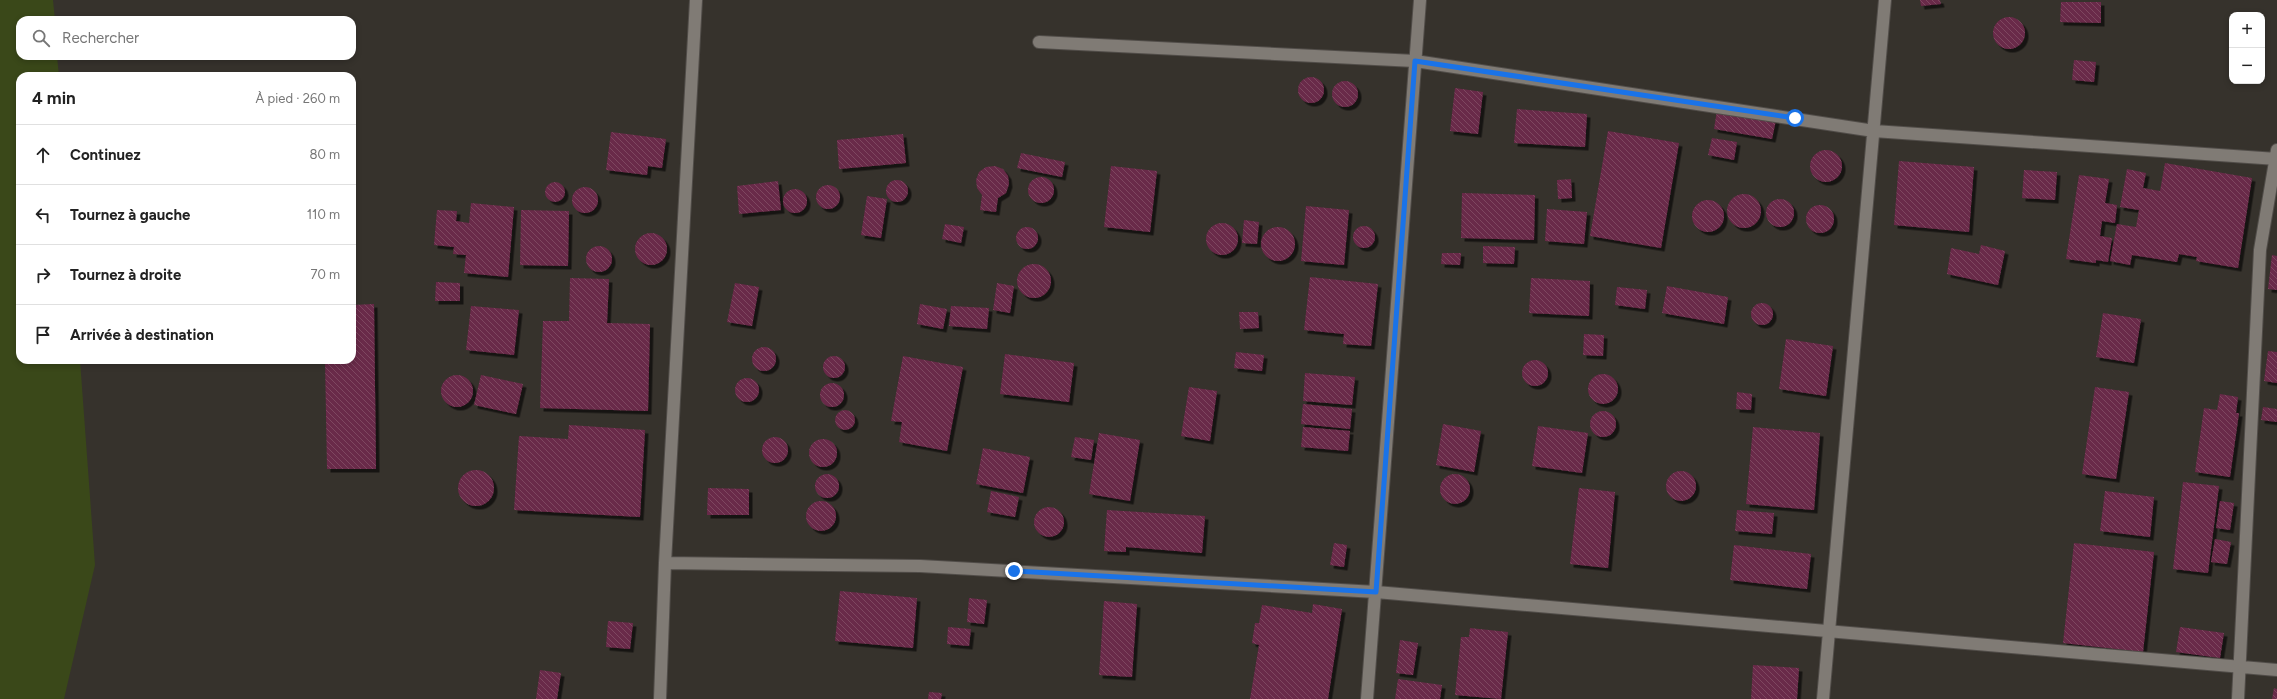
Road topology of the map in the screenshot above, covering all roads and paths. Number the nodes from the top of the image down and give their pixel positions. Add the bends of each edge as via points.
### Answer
1 (696, 0) edge
2 (1420, 0) edge
3 (1885, 0) edge
4 (1039, 42) dead end
5 (1415, 61) junction
6 (1874, 130) junction
7 (2276, 156) edge
8 (665, 563) junction
9 (1376, 592) junction
10 (1828, 630) junction
11 (2241, 666) junction
12 (2277, 670) edge
13 (660, 699) edge
14 (1367, 699) edge
15 (1823, 699) edge
16 (2238, 699) edge

1 - 8 street
2 - 5 street
3 - 6 street
4 - 5 street
5 - 6 street
5 - 9 street
6 - 7 street
6 - 10 street
7 - 11 street via 2260,250
8 - 9 street via 920,566
8 - 13 street
9 - 10 street
9 - 14 street
10 - 11 street
10 - 15 street
11 - 12 street
11 - 16 street

